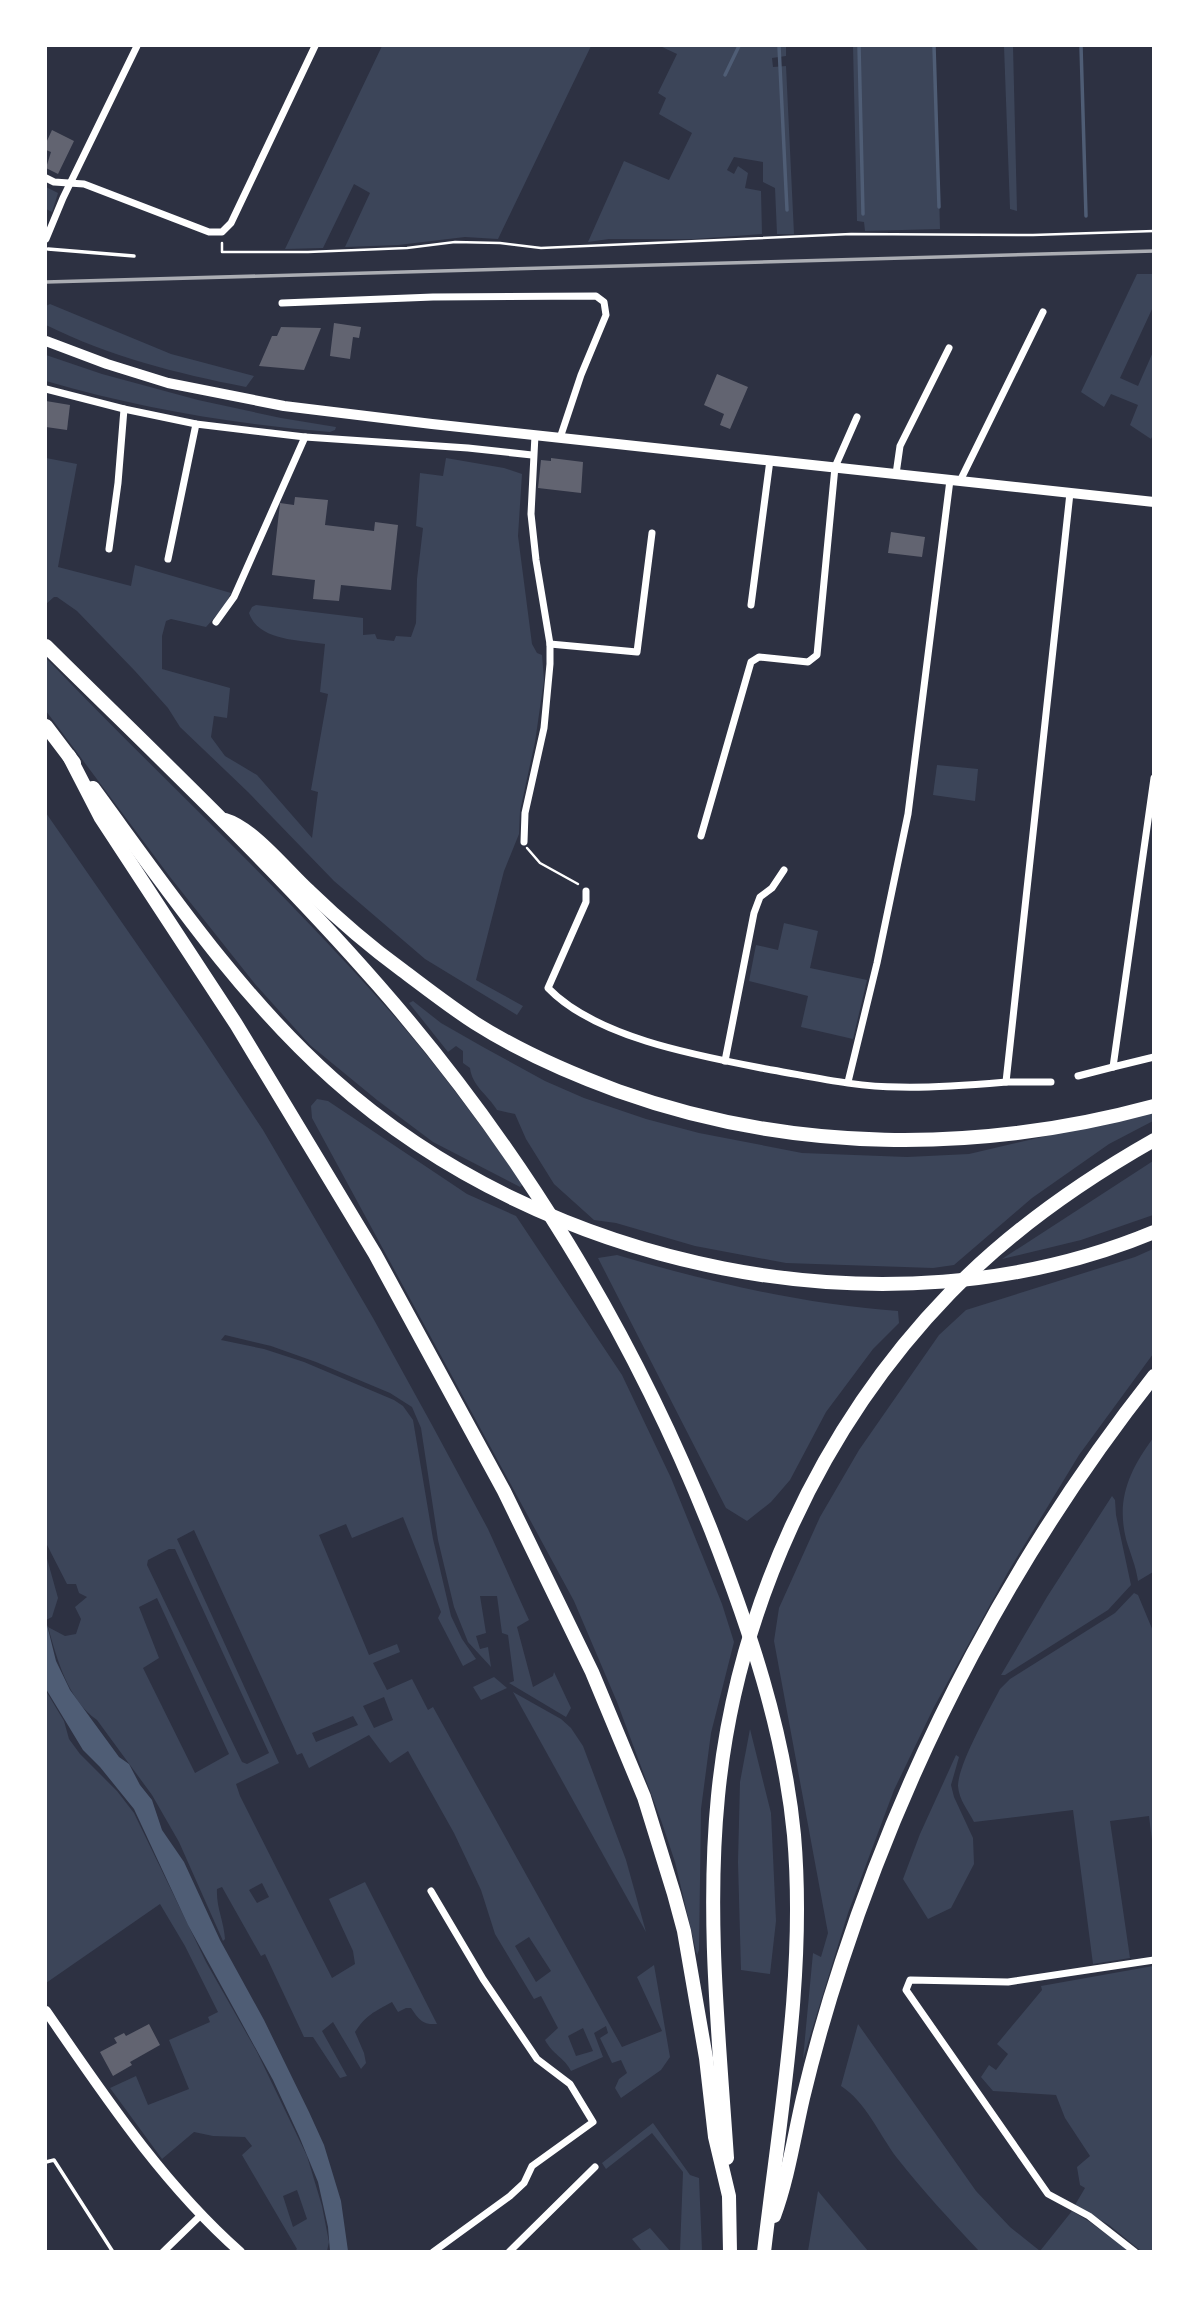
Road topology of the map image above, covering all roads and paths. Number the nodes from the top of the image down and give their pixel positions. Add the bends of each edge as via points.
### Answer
1 (137, 46) edge
2 (315, 46) edge
3 (46, 178) edge
4 (70, 183) junction
5 (1153, 231) edge
6 (222, 232) junction
7 (46, 239) edge
8 (48, 249) joint
9 (134, 256) dead end
10 (282, 303) dead end
11 (1042, 312) dead end
12 (46, 341) edge
13 (949, 348) dead end
14 (46, 389) edge
15 (124, 410) junction
16 (857, 417) dead end
17 (196, 424) junction
18 (535, 435) junction
19 (305, 438) junction
20 (560, 438) junction
21 (532, 455) junction
22 (770, 460) junction
23 (835, 467) junction
24 (896, 474) junction
25 (955, 480) junction
26 (1070, 493) junction
27 (1153, 502) edge
28 (652, 533) dead end
29 (109, 549) dead end
30 (168, 559) dead end
31 (751, 606) dead end
32 (216, 622) dead end
33 (551, 644) junction
34 (46, 646) edge
35 (46, 726) edge
36 (69, 756) junction
37 (1153, 778) edge
38 (217, 817) junction
39 (701, 836) dead end
40 (524, 842) joint
41 (784, 870) dead end
42 (586, 891) joint
43 (1153, 1057) edge
44 (725, 1061) junction
45 (1113, 1067) junction
46 (1078, 1076) dead end
47 (848, 1082) junction
48 (1006, 1082) junction
49 (1051, 1082) dead end
50 (1153, 1106) edge
51 (1153, 1140) edge
52 (1153, 1232) edge
53 (1153, 1376) edge
54 (431, 1891) dead end
55 (1153, 1960) edge
56 (46, 2011) edge
57 (46, 2162) edge
58 (595, 2167) dead end
59 (729, 2196) junction
60 (201, 2215) junction
61 (764, 2248) edge
62 (113, 2252) edge
63 (163, 2252) edge
64 (240, 2252) edge
65 (433, 2252) edge
66 (509, 2252) edge
67 (730, 2252) edge
68 (1135, 2252) edge

1 - 4 street
2 - 6 street via 231,223
3 - 4 street
4 - 6 street via 84,184 209,232
4 - 7 street
5 - 6 path via 851,234 541,248 455,242 308,252 222,252
7 - 8 street
8 - 9 lane
10 - 20 street via 596,296 604,302 606,315
11 - 25 street
12 - 18 main road via 146,377 222,396
13 - 24 street via 900,446
14 - 15 street
15 - 17 street
15 - 29 street
16 - 23 street
17 - 19 street
17 - 30 street
18 - 20 main road
18 - 21 street
19 - 21 street
19 - 32 street via 234,597
20 - 22 main road
21 - 33 street via 531,514
22 - 23 main road
22 - 31 street
23 - 24 main road
23 - 39 street via 817,655 808,662 759,657 751,662
24 - 25 main road
25 - 26 main road
25 - 47 street via 908,814
26 - 27 main road
26 - 48 street
28 - 33 street via 638,652
33 - 40 street via 549,693 525,813
34 - 38 highway
35 - 36 highway
36 - 52 highway via 202,935 284,1032 385,1122 503,1193 604,1235 688,1261 754,1275 821,1282 946,1282 1012,1273 1078,1258
36 - 59 highway via 101,818 236,1024 362,1231 473,1431 564,1611 644,1797 674,1894
37 - 45 street
38 - 50 highway via 246,830 363,939 476,1023 566,1070 661,1105 771,1130 895,1141 1029,1132
38 - 61 highway via 327,928 400,1010 481,1113 557,1224 606,1308 666,1425 705,1516 765,1686 790,1800 797,1901 792,2005
40 - 42 path via 540,863
41 - 44 street via 760,897 754,913
42 - 44 street via 586,902 548,988 593,1019 677,1051
43 - 45 street
44 - 47 street
45 - 46 street
47 - 48 street via 897,1087
48 - 49 street
51 - 59 highway via 1037,1217 984,1260 937,1308 893,1361 836,1444 775,1565 735,1693 715,1828 715,1960
53 - 61 highway via 1077,1480 1017,1575 914,1774 841,1962
54 - 65 street via 537,2059 570,2084 593,2122 532,2165 524,2183 510,2196
55 - 68 street via 1008,1982 910,1980 906,1990 1048,2194 1089,2216
56 - 60 street via 128,2126
57 - 62 lane via 54,2160
58 - 66 street
59 - 67 highway
60 - 63 street
60 - 64 street

